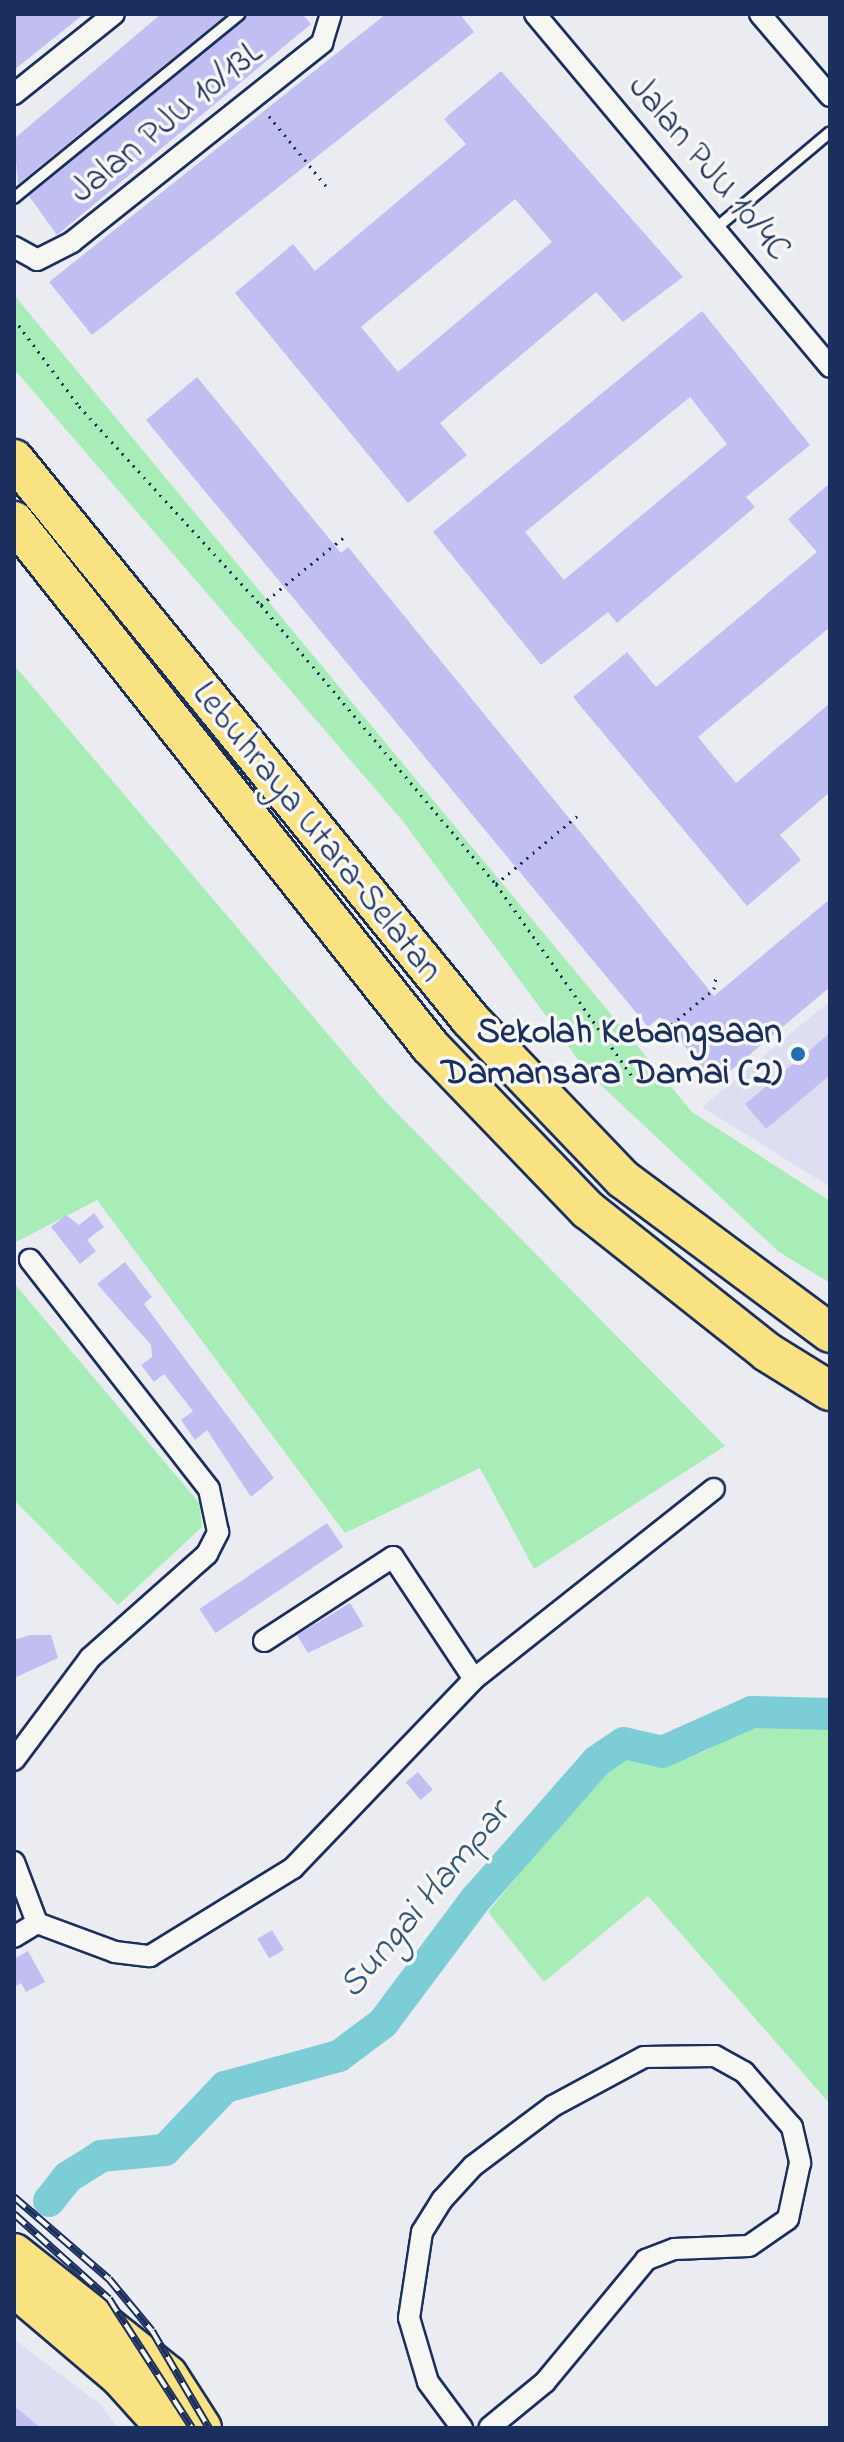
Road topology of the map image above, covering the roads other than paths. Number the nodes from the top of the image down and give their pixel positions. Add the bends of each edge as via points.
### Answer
1 (114, 14) edge
2 (240, 14) edge
3 (535, 14) edge
4 (760, 14) edge
5 (331, 22) edge
6 (14, 94) edge
7 (830, 96) edge
8 (830, 132) edge
9 (14, 198) edge
10 (715, 229) junction
11 (14, 247) edge
12 (830, 367) edge
13 (14, 459) edge
14 (14, 521) edge
15 (30, 1260) dead end
16 (830, 1333) edge
17 (830, 1391) edge
18 (714, 1489) dead end
19 (264, 1641) dead end
20 (474, 1679) junction
21 (14, 1760) edge
22 (14, 1862) edge
23 (37, 1923) junction
24 (14, 1937) edge
25 (14, 2253) edge
26 (14, 2287) edge
27 (159, 2425) edge
28 (202, 2428) edge
29 (462, 2428) edge
30 (489, 2428) edge

1 - 6 street
2 - 9 lane
3 - 10 street, Jalan PJU 10/4C
4 - 7 street
5 - 11 street, Jalan PJU 10/13L via 72,242 37,260
8 - 10 lane
10 - 12 street, Jalan PJU 10/4C
13 - 16 highway, Lebuhraya Utara–Selatan via 470,1019 623,1179
14 - 17 highway, Lebuhraya Utara–Selatan via 430,1046 588,1210 767,1352
15 - 21 street via 209,1489 218,1532 207,1554 90,1658
18 - 20 street
19 - 20 street via 393,1557
20 - 23 street via 293,1868 150,1956 115,1952
22 - 23 street
23 - 24 street
25 - 28 highway via 168,2375
26 - 27 highway
29 - 30 street via 428,2382 409,2318 422,2232 442,2200 553,2106 644,2057 715,2056 744,2072 792,2127 800,2163 788,2219 749,2246 674,2249 646,2260 545,2382

